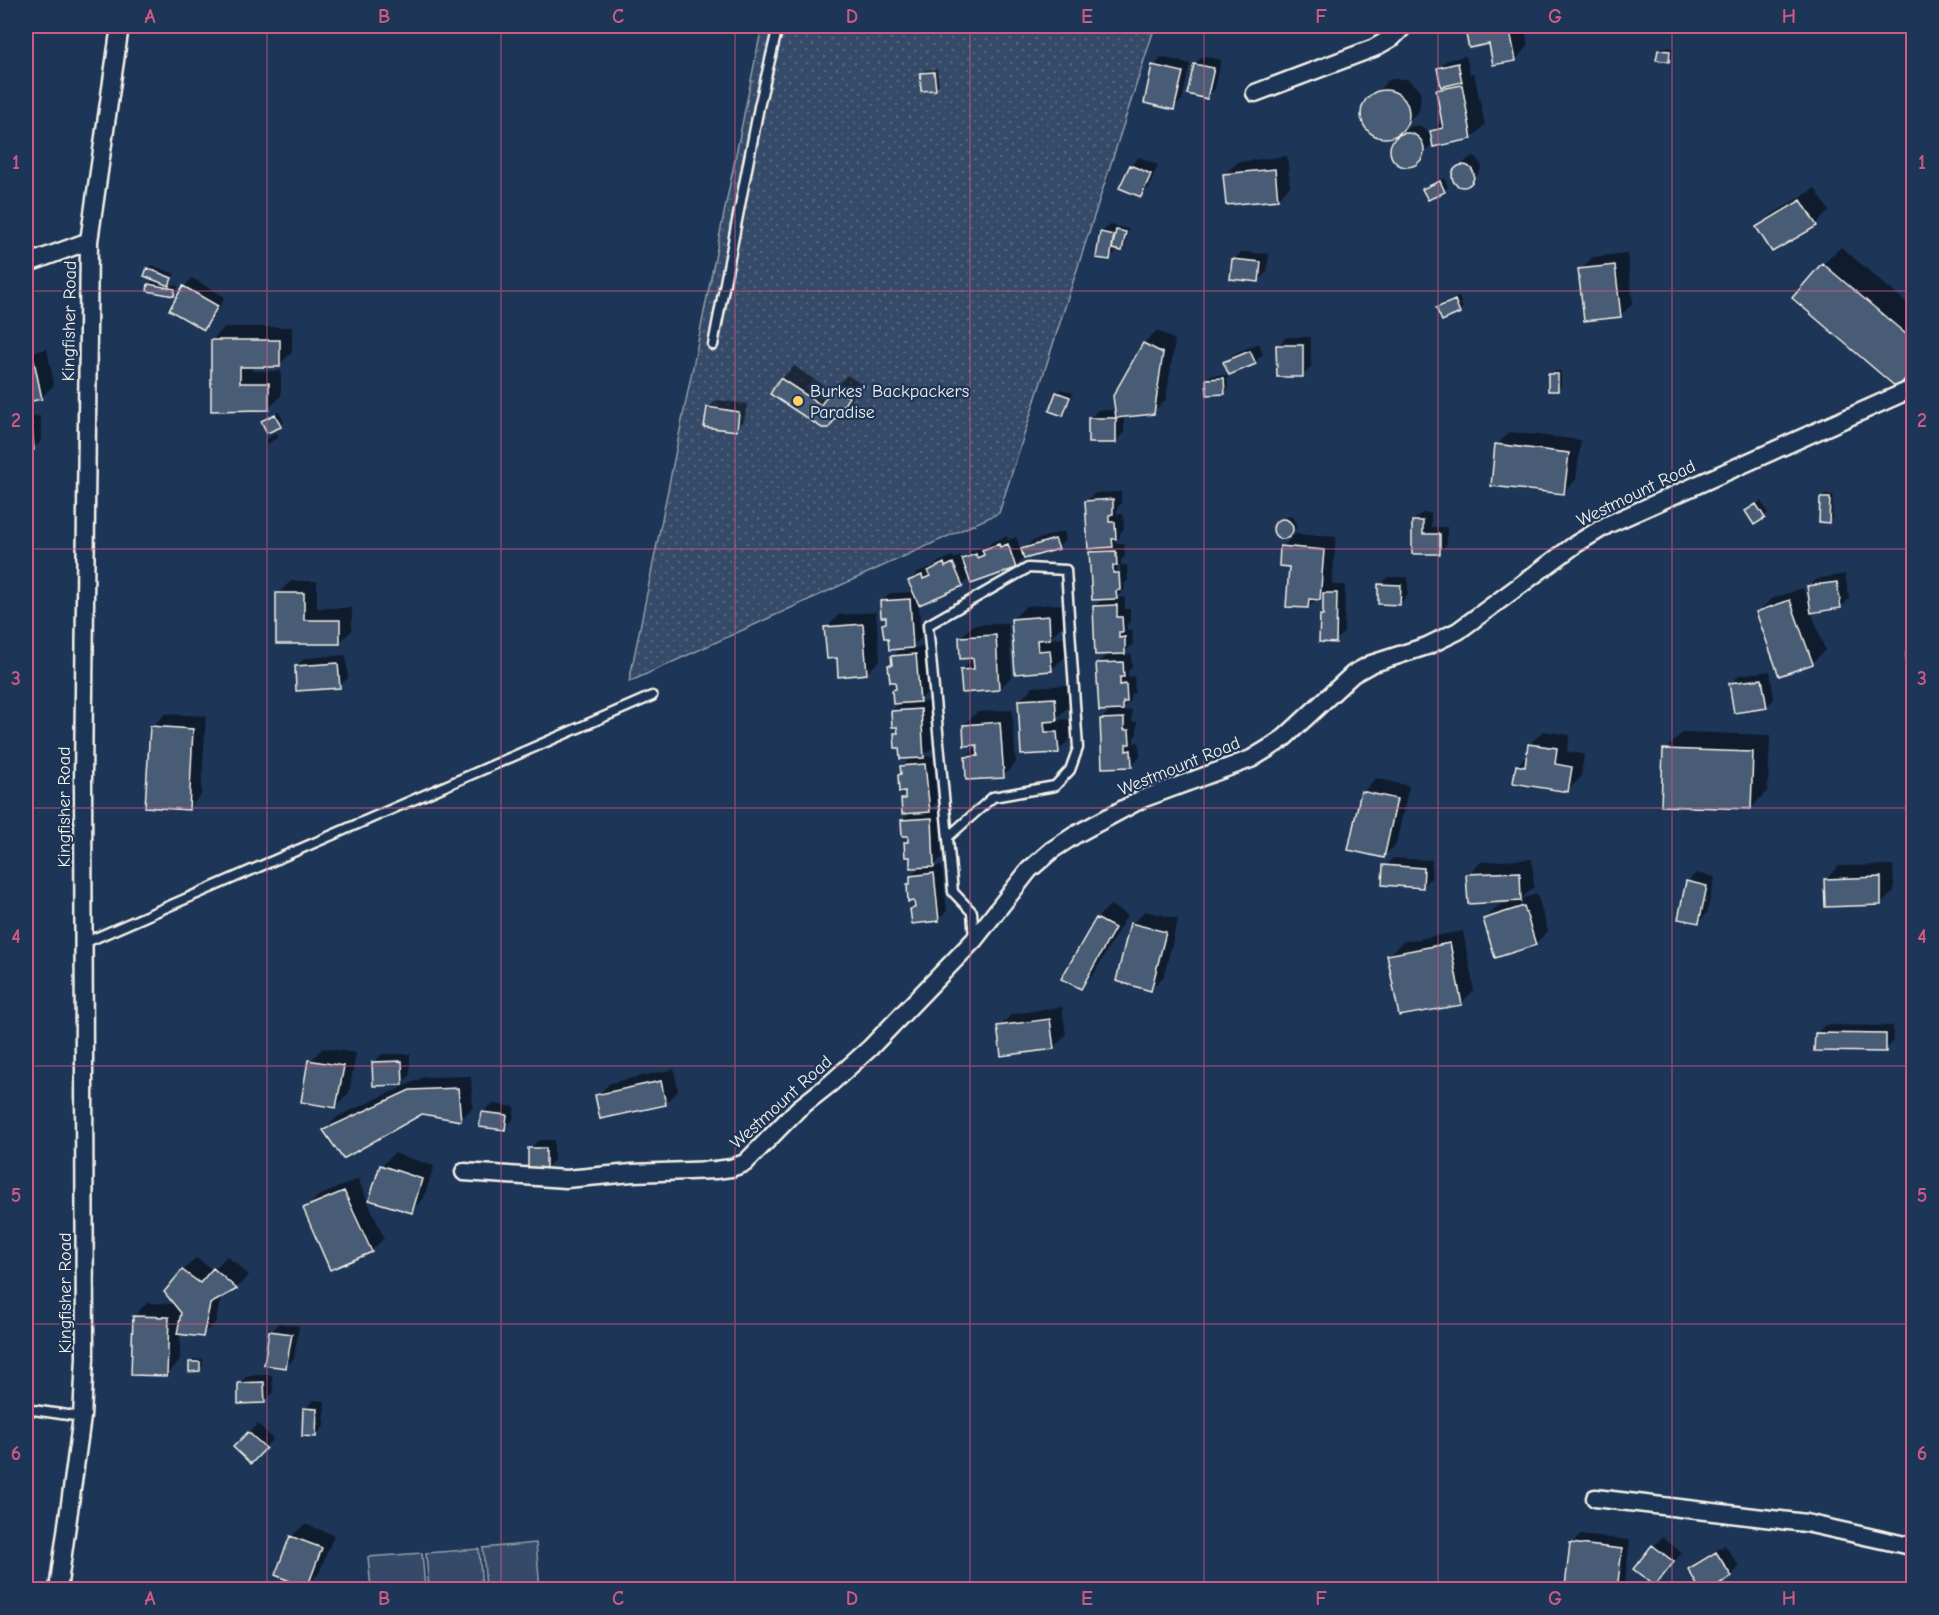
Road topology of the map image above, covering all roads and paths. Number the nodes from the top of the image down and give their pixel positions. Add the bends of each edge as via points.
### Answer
1 (120, 26) edge
2 (778, 26) edge
3 (1404, 26) edge
4 (1255, 93) dead end
5 (89, 241) junction
6 (26, 264) edge
7 (713, 345) dead end
8 (1914, 388) edge
9 (652, 696) dead end
10 (948, 837) junction
11 (974, 940) junction
12 (83, 944) junction
13 (464, 1172) dead end
14 (26, 1409) edge
15 (82, 1417) junction
16 (1595, 1498) dead end
17 (1914, 1547) edge
18 (58, 1590) edge

1 - 5 street, Kingfisher Road
2 - 7 lane
3 - 4 street via 1374,48
5 - 6 street
5 - 12 street, Kingfisher Road
8 - 11 street, Westmount Road via 1607,525 1458,631 1353,674 1284,738 1251,759 1142,799 1075,835 1029,870
9 - 12 lane
10 - 10 lane via 928,625 1028,568 1066,570 1078,748 1070,770 1055,786 993,797
10 - 11 lane via 953,892 972,912
11 - 13 street, Westmount Road via 870,1048 798,1108 745,1163 716,1170 566,1179
12 - 15 street, Kingfisher Road via 86,1296
14 - 15 lane
15 - 18 street, Kingfisher Road
16 - 17 street via 1806,1523

